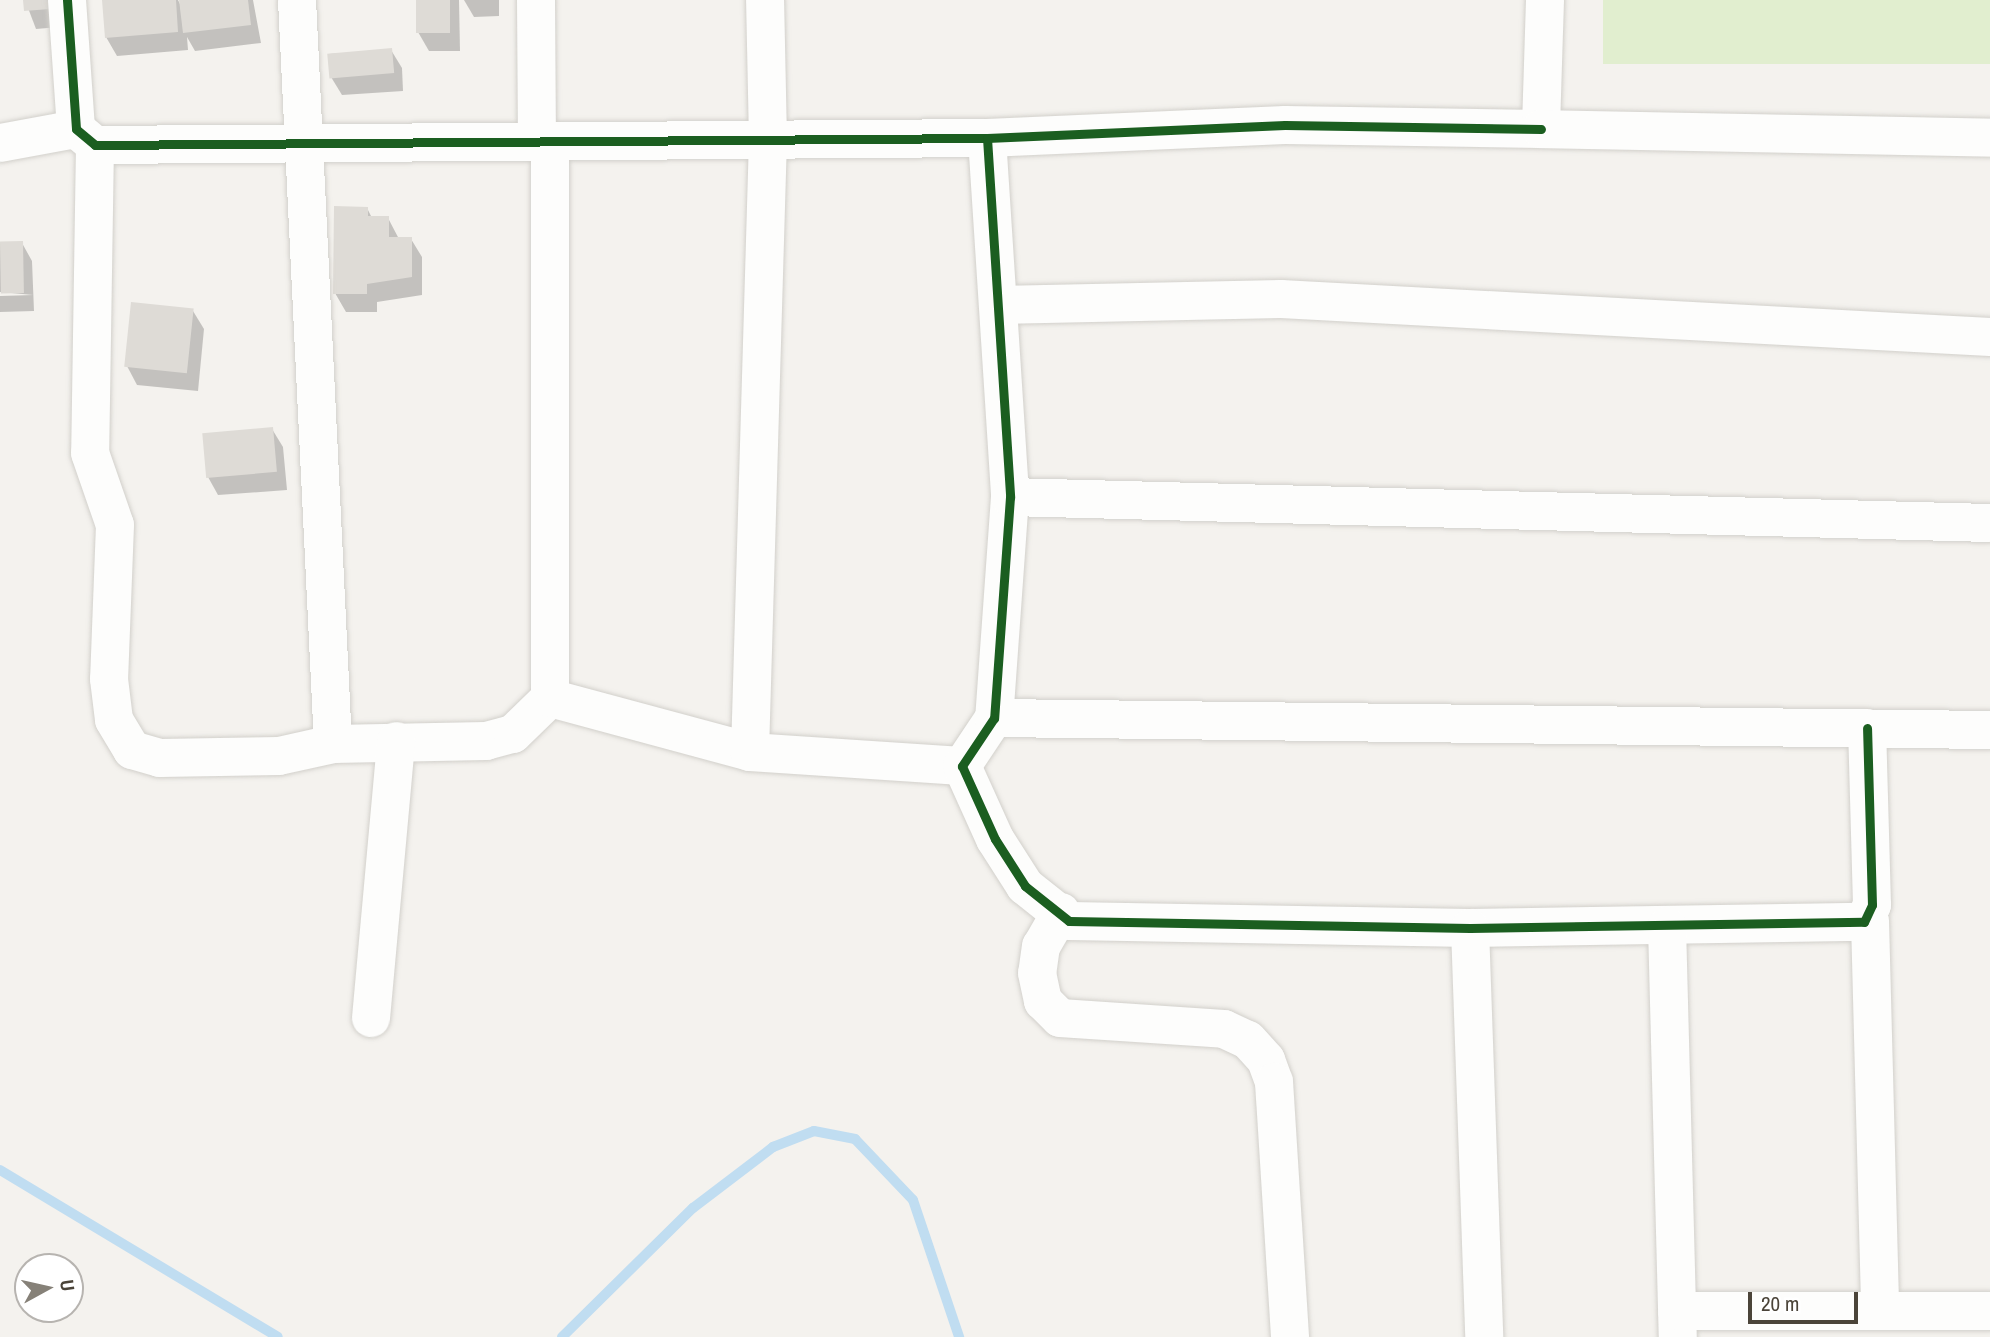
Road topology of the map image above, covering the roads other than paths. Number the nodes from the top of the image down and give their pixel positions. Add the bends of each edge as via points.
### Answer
1 (67, 0) edge
2 (297, 0) edge
3 (536, 0) edge
4 (765, 0) edge
5 (1545, 0) edge
6 (1541, 129) junction
7 (86, 137) junction
8 (987, 138) junction
9 (1990, 138) edge
10 (768, 140) junction
11 (543, 141) junction
12 (0, 143) edge
13 (306, 143) junction
14 (998, 304) junction
15 (1990, 337) edge
16 (1010, 497) junction
17 (1990, 523) edge
18 (550, 698) junction
19 (994, 719) junction
20 (1867, 729) junction
21 (1990, 730) edge
22 (396, 741) junction
23 (333, 744) junction
24 (750, 752) junction
25 (962, 766) junction
26 (1061, 912) junction
27 (1870, 921) junction
28 (1667, 926) junction
29 (1470, 928) junction
30 (371, 1018) dead end
31 (1880, 1311) junction
32 (1990, 1311) edge
33 (1677, 1324) edge
34 (1290, 1337) edge
35 (1484, 1337) edge

1 - 7 street
2 - 13 street
3 - 11 street
4 - 10 street
5 - 6 street
6 - 8 street via 1285,125
6 - 9 street
7 - 12 street
7 - 13 street
7 - 23 street via 90,453 115,525 108,679 114,720 132,750 160,758 279,756
8 - 10 street
8 - 14 street
10 - 11 street
10 - 24 street
11 - 13 street
11 - 18 street
13 - 23 street
14 - 15 street via 1281,299
14 - 16 street
16 - 17 street
16 - 19 street
18 - 22 street via 513,734 486,741
18 - 24 street
19 - 20 street
19 - 25 street
20 - 21 street
20 - 27 street
22 - 23 street
22 - 30 street
24 - 25 street
25 - 26 street via 995,839 1025,886
26 - 29 street via 1080,924
26 - 34 street via 1041,946 1038,973 1043,1000 1060,1018 1224,1029 1248,1040 1266,1060 1274,1082
27 - 28 street
27 - 31 street
28 - 29 street
28 - 33 street
29 - 35 street
31 - 32 street
31 - 33 street

